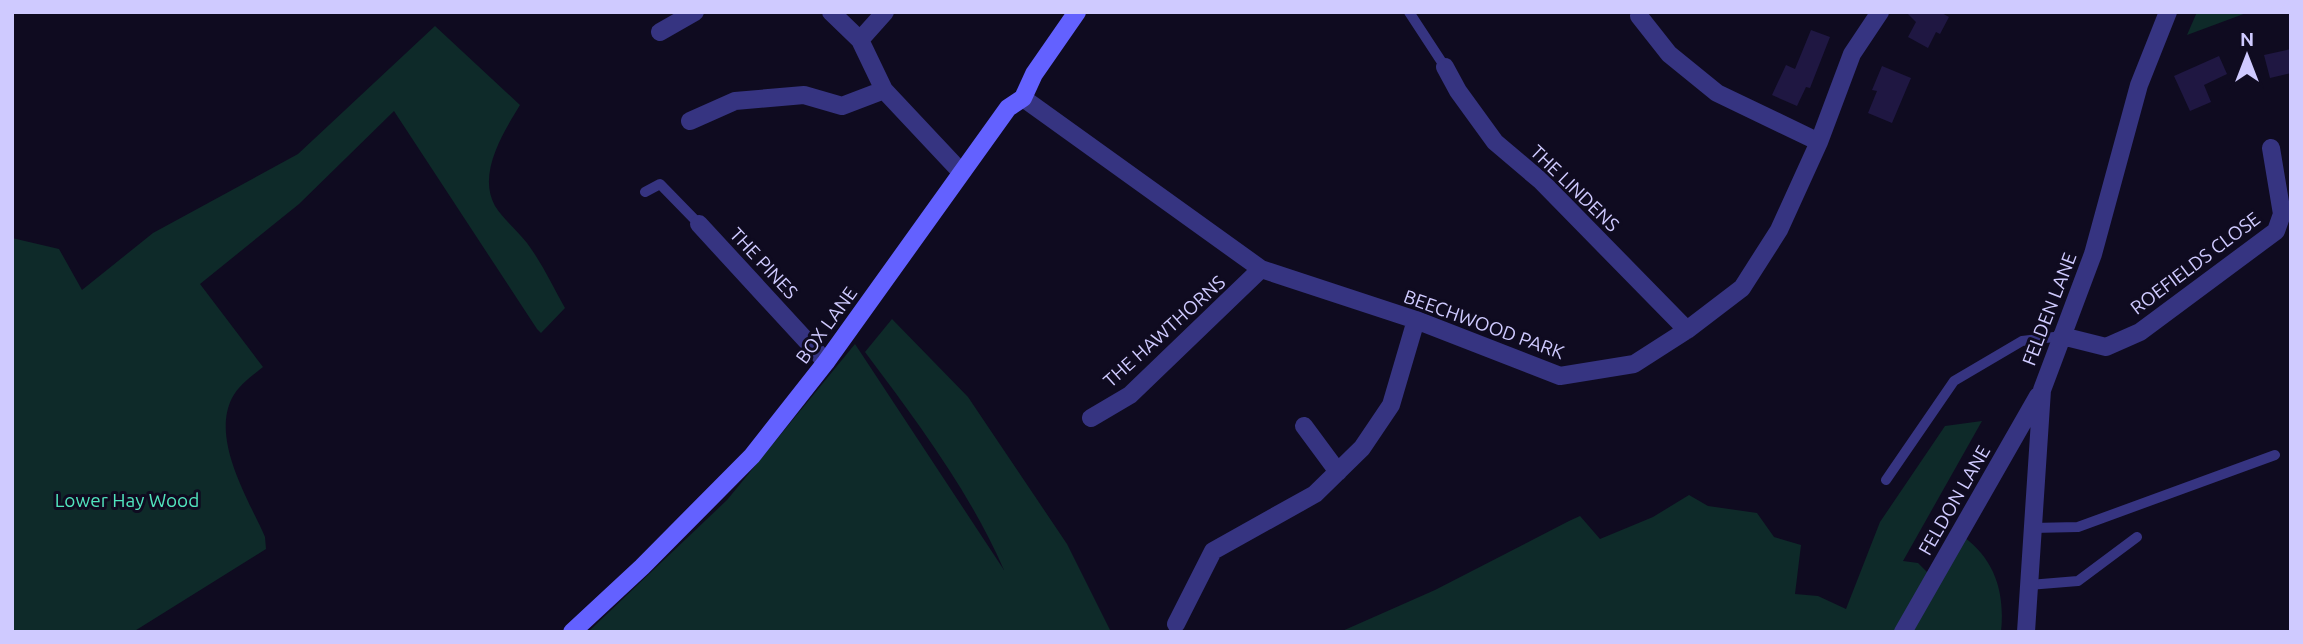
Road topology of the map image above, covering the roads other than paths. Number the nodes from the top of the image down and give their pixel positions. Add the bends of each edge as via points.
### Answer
1 (695, 12) edge
2 (831, 12) edge
3 (884, 12) edge
4 (1077, 12) edge
5 (1409, 12) edge
6 (1880, 12) edge
7 (2168, 12) edge
8 (1639, 16) dead end
9 (660, 32) dead end
10 (860, 40) junction
11 (1445, 67) joint
12 (884, 90) junction
13 (1024, 98) junction
14 (690, 121) dead end
15 (1819, 142) junction
16 (2271, 148) dead end
17 (961, 172) junction
18 (645, 192) dead end
19 (699, 224) joint
20 (1261, 270) junction
21 (1416, 320) junction
22 (1687, 330) junction
23 (2062, 336) junction
24 (826, 362) junction
25 (2042, 390) junction
26 (1091, 418) dead end
27 (1304, 426) dead end
28 (2275, 455) dead end
29 (1338, 472) junction
30 (1886, 480) dead end
31 (2031, 528) junction
32 (2137, 537) dead end
33 (2028, 585) junction
34 (1176, 624) dead end
35 (572, 632) edge
36 (1903, 632) edge
37 (2026, 632) edge

1 - 9 street
2 - 10 street
3 - 10 street
4 - 13 main road, BOX LANE via 1034,74
5 - 11 lane
6 - 15 street, BEECHWOOD PARK via 1852,54
7 - 23 street, FELDEN LANE via 2139,85 2093,254
8 - 15 street via 1669,54 1717,93
10 - 12 street
11 - 22 street, THE LINDENS via 1495,142 1541,181
12 - 14 street via 842,106 804,95 735,101
12 - 17 street
13 - 17 main road, BOX LANE via 1008,108
13 - 20 street, BEECHWOOD PARK
15 - 22 street, BEECHWOOD PARK via 1779,230 1742,288
16 - 23 street, ROEFIELDS CLOSE via 2282,214 2276,230 2140,332 2106,347
17 - 24 main road, BOX LANE
18 - 19 lane via 660,184
19 - 24 street, THE PINES
20 - 21 street, BEECHWOOD PARK
20 - 26 street, THE HAWTHORNS via 1130,395
21 - 22 street, BEECHWOOD PARK via 1560,376 1634,364
21 - 29 street via 1391,405 1363,448
23 - 25 street, FELDEN LANE
23 - 30 lane via 2022,341 1954,381
24 - 35 main road, BOX LANE via 736,474
25 - 31 street, FELDEN LANE
25 - 36 street, FELDON LANE
27 - 29 street
28 - 31 lane via 2078,527
29 - 34 street via 1315,494 1213,551
31 - 33 street, FELDEN LANE
32 - 33 lane via 2078,581
33 - 37 street, FELDEN LANE

